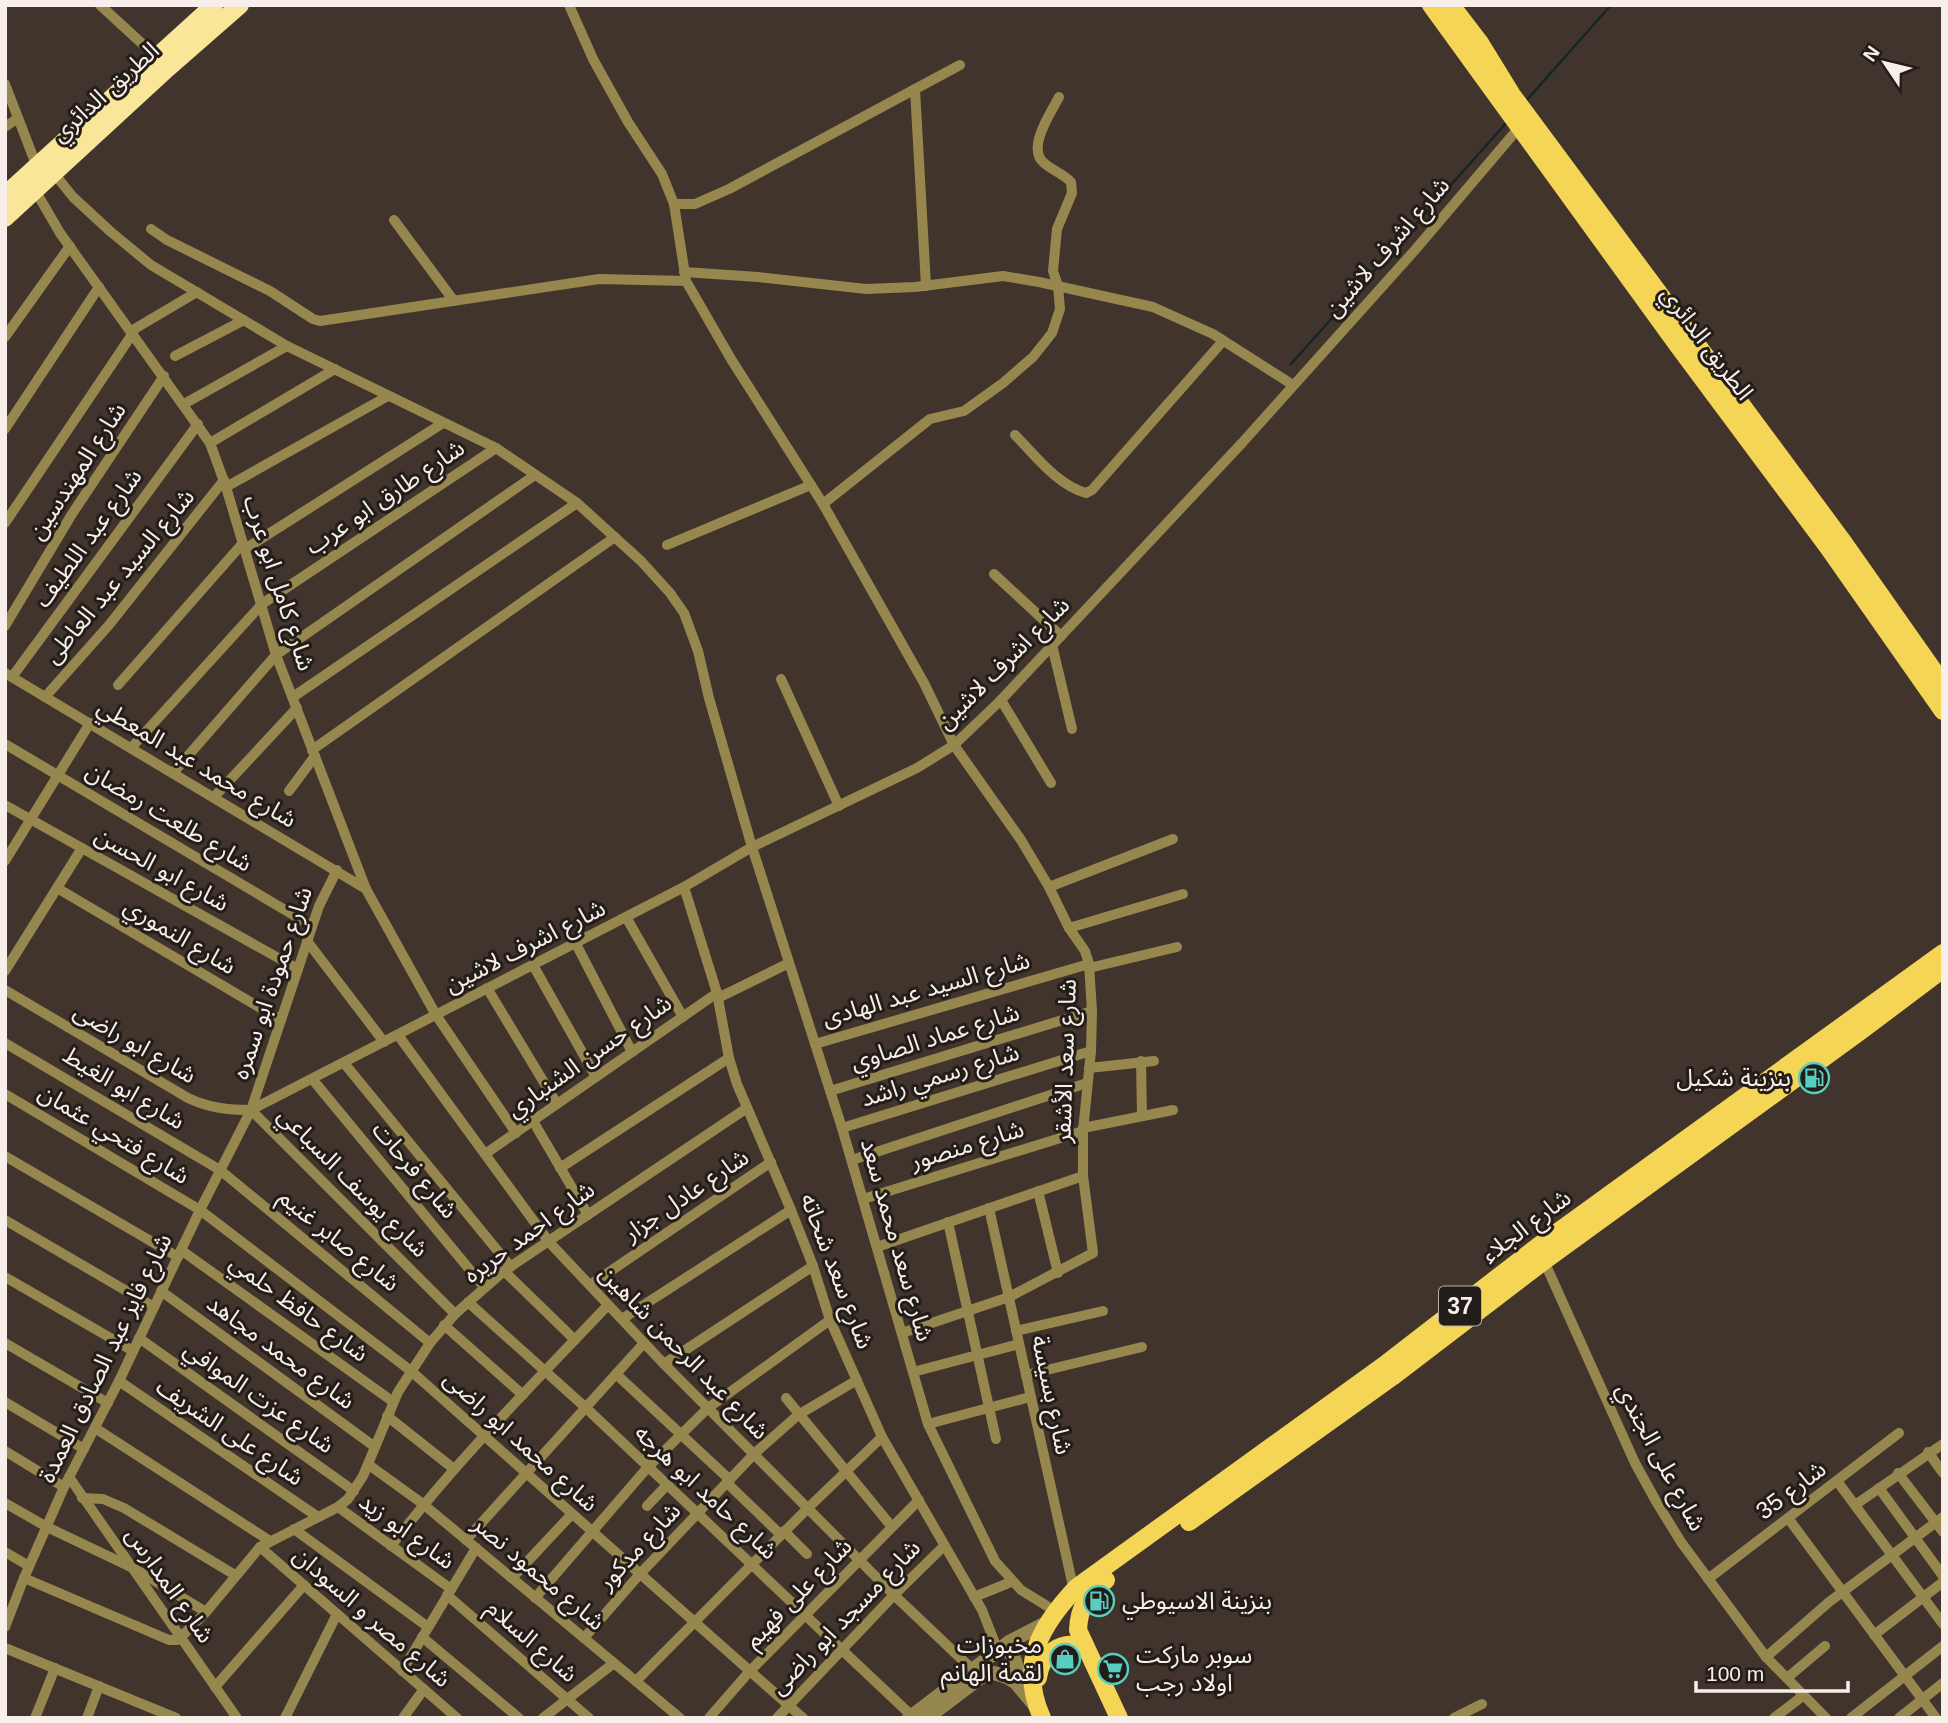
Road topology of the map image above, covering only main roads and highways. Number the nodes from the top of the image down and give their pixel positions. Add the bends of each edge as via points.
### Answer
1 (214, 5) edge
2 (240, 5) edge
3 (1431, 5) edge
4 (1451, 5) edge
5 (163, 62) junction
6 (1507, 99) junction
7 (1524, 122) junction
8 (45, 169) junction
9 (6, 193) edge
10 (5, 218) edge
11 (1943, 684) edge
12 (1943, 711) edge
13 (1943, 953) edge
14 (1943, 970) edge
15 (1858, 1024) junction
16 (1267, 1459) junction
17 (1084, 1646) junction
18 (1039, 1708) edge
19 (1119, 1718) edge

1 - 5 highway, الطريق الدائري
2 - 5 highway, الطريق الدائري
3 - 6 main road, الطريق الدائري
4 - 6 main road, الطريق الدائري via 1480,43
5 - 8 highway, الطريق الدائري
6 - 7 main road, الطريق الدائري
7 - 11 main road, الطريق الدائري via 1841,538
7 - 12 main road, الطريق الدائري via 1694,368
8 - 9 highway, الطريق الدائري
8 - 10 highway, الطريق الدائري via 35,190
13 - 15 main road, شارع الجلاء / 37
14 - 15 main road, شارع الجلاء / 37
15 - 16 main road, شارع الجلاء / 37 via 1392,1377
15 - 16 main road, شارع الجلاء / 37 via 1537,1247
16 - 17 main road, شارع الجلاء / 37 via 1094,1588 1079,1616
16 - 18 main road, شارع الجلاء / 37 via 1074,1591 1050,1617 1031,1665
17 - 18 main road via 1067,1644 1045,1657 1039,1672
17 - 19 main road, 37

